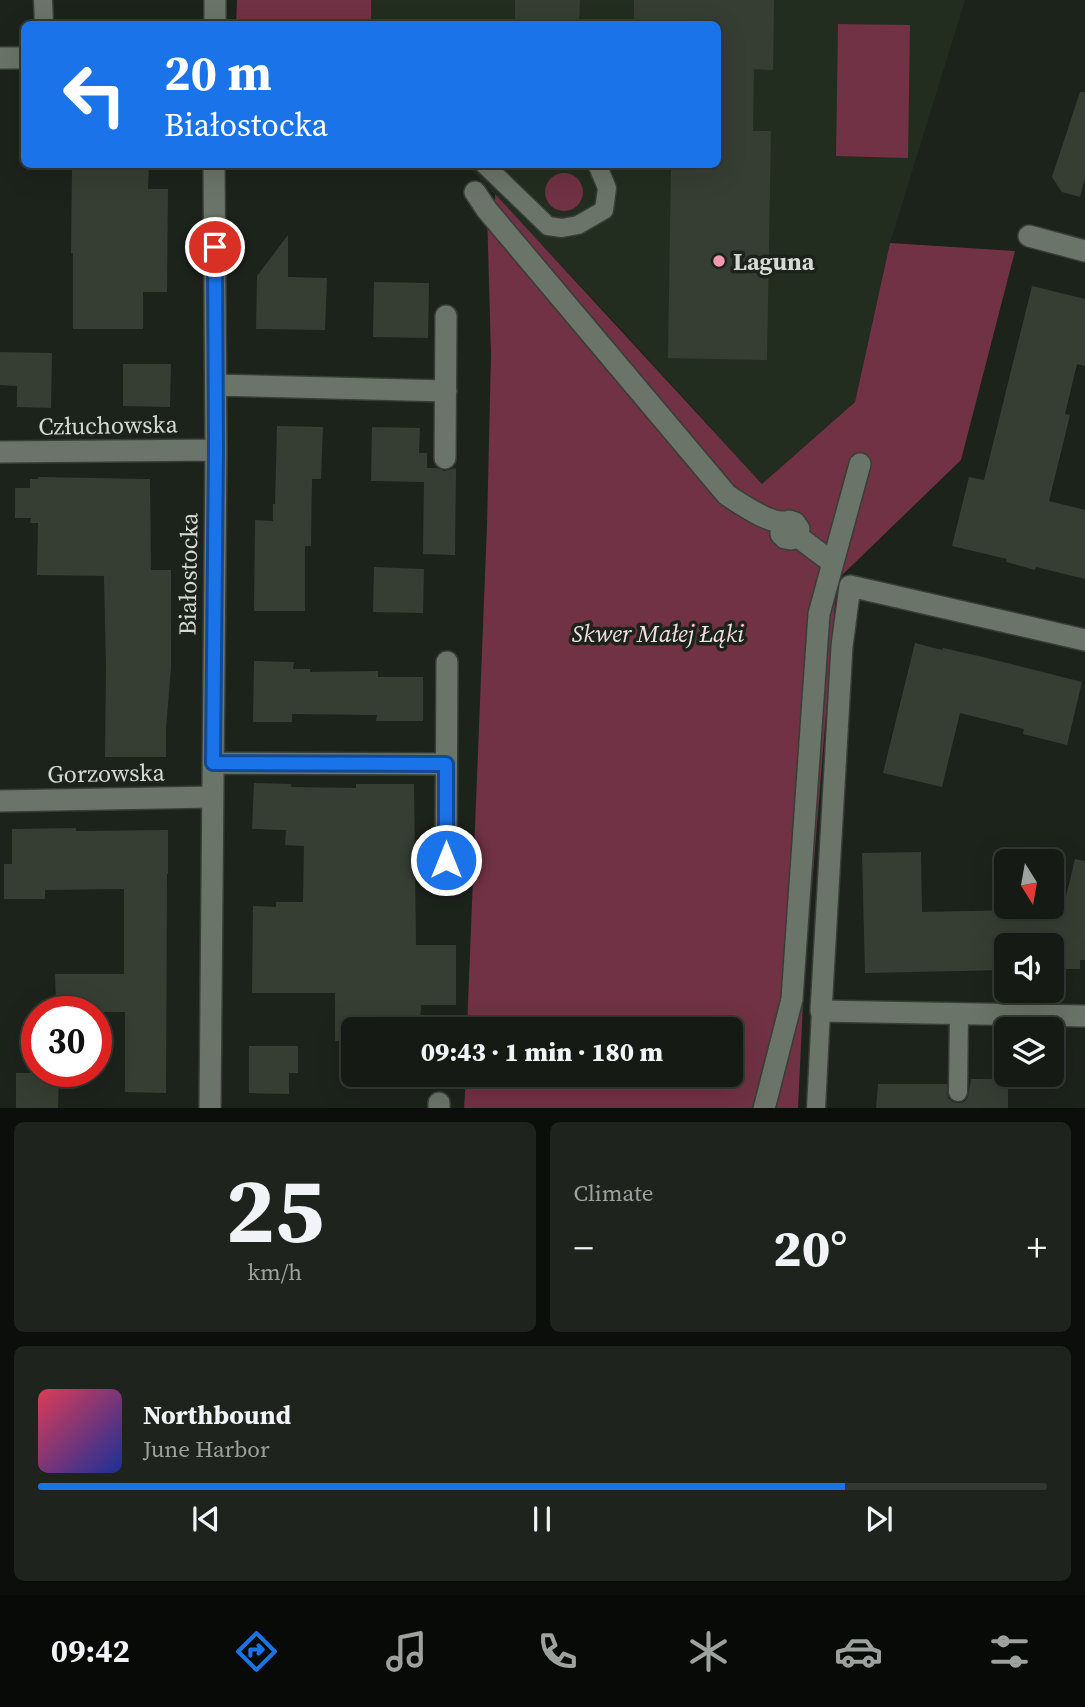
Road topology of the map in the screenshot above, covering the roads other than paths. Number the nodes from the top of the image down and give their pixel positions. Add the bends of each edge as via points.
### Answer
1 (43, 0) edge
2 (215, 0) edge
3 (44, 21) edge
4 (215, 21) edge
5 (0, 58) edge
6 (21, 58) edge
7 (214, 168) edge
8 (488, 168) edge
9 (599, 168) edge
10 (475, 192) dead end
11 (1029, 236) dead end
12 (1085, 251) edge
13 (446, 316) dead end
14 (216, 385) junction
15 (446, 391) junction
16 (216, 450) junction
17 (0, 452) edge
18 (445, 458) dead end
19 (860, 464) dead end
20 (833, 563) junction
21 (1085, 640) edge
22 (447, 662) dead end
23 (213, 763) junction
24 (446, 764) junction
25 (213, 797) junction
26 (0, 801) edge
27 (446, 860) dead end
28 (821, 1011) junction
29 (960, 1014) junction
30 (1084, 1017) edge
31 (958, 1091) dead end
32 (210, 1108) edge
33 (765, 1108) edge
34 (816, 1108) edge

1 - 3 lane
2 - 4 street
5 - 6 street
7 - 14 street, Białostocka
8 - 9 lane via 548,226 562,228 578,225 604,210 607,188
10 - 20 street via 727,495 790,530
11 - 12 street
13 - 15 street
14 - 15 street
14 - 16 street, Białostocka
15 - 18 street
16 - 17 street, Człuchowska
16 - 23 street, Białostocka
19 - 20 street
20 - 33 street via 819,614 792,999
21 - 28 street via 850,586 842,646
22 - 24 street
23 - 24 street
23 - 25 street, Białostocka
24 - 27 street
25 - 26 street, Gorzowska
25 - 32 street, Białostocka
28 - 29 street
28 - 34 lane
29 - 30 street
29 - 31 lane

